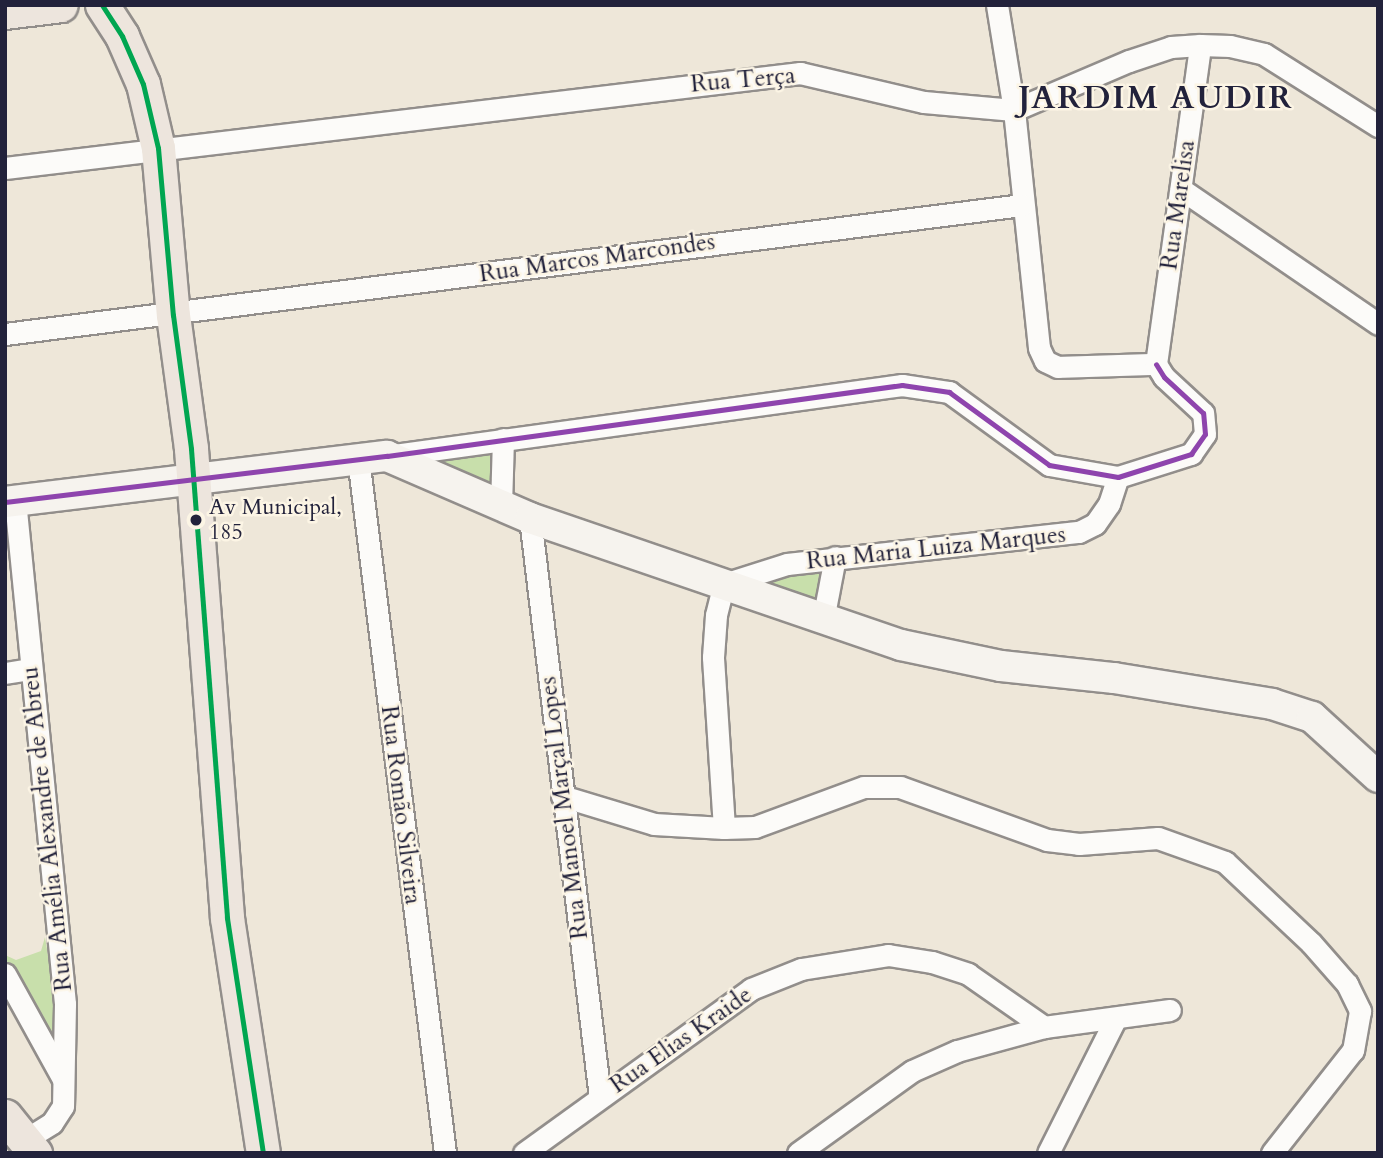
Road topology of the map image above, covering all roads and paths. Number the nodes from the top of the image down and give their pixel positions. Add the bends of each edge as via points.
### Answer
1 (102, 5) edge
2 (998, 5) edge
3 (34, 9) edge
4 (5, 23) edge
5 (1200, 45) junction
6 (1014, 110) junction
7 (1378, 126) edge
8 (158, 148) junction
9 (5, 168) edge
10 (1181, 189) junction
11 (1022, 205) junction
12 (173, 315) junction
13 (1378, 324) edge
14 (5, 334) edge
15 (1156, 364) junction
16 (503, 439) junction
17 (372, 457) junction
18 (1118, 477) junction
19 (192, 479) junction
20 (10, 501) edge
21 (501, 506) junction
22 (530, 518) junction
23 (835, 557) junction
24 (724, 584) junction
25 (823, 620) junction
26 (31, 669) junction
27 (5, 673) edge
28 (1378, 777) edge
29 (562, 796) junction
30 (724, 828) junction
31 (5, 974) edge
32 (1170, 1010) dead end
33 (1115, 1020) junction
34 (65, 1027) junction
35 (1044, 1027) junction
36 (38, 1033) junction
37 (64, 1081) junction
38 (600, 1097) junction
39 (22, 1136) edge
40 (263, 1153) edge
41 (445, 1153) edge
42 (524, 1153) edge
43 (798, 1153) edge
44 (1048, 1153) edge
45 (1272, 1153) edge

1 - 8 main road via 143,84
2 - 6 street
3 - 4 street
5 - 6 street, Rua Terça via 1171,47 1140,57
5 - 7 street, Rua Terça via 1264,54
5 - 10 street, Rua Marelisa
6 - 8 street, Rua Terça via 925,102 800,73
6 - 11 street
8 - 9 street, Rua Terça
8 - 12 main road
10 - 13 street
10 - 15 street, Rua Marelisa
11 - 12 street, Rua Marcos Marcondes
11 - 15 street via 1039,348 1045,361 1058,367
12 - 14 street, Rua Marcos Marcondes
12 - 19 main road
15 - 18 street via 1203,413 1205,433 1191,454
16 - 17 street
16 - 18 street via 902,384 949,393 1049,466
16 - 21 street
17 - 19 main road
17 - 21 main road
17 - 41 street, Rua Romão Silveira
18 - 23 street, Rua Maria Luiza Marques via 1096,524 1079,532
19 - 20 main road
19 - 40 main road via 227,918
20 - 26 street, Rua Amélia Alexandre de Abreu
21 - 22 main road
22 - 24 main road
22 - 29 street, Rua Manoel Marçal Lopes
23 - 24 street, Rua Maria Luiza Marques via 787,564
23 - 25 street
24 - 25 main road
24 - 30 street via 713,657
25 - 28 main road via 901,645 1001,666 1114,678 1272,704 1312,717
26 - 27 street
26 - 34 street, Rua Amélia Alexandre de Abreu
29 - 30 street via 654,824
29 - 38 street, Rua Manoel Marçal Lopes
30 - 45 street via 755,827 864,787 900,787 1047,841 1079,844 1158,838 1224,862 1311,943 1347,984 1360,1011 1353,1050
31 - 36 street
32 - 33 street via 1142,1011
33 - 35 street
33 - 44 street
34 - 36 street via 54,1039 45,1041
34 - 37 street, Rua Amélia Alexandre de Abreu
35 - 38 street, Rua Elias Kraide via 968,974 888,955 847,958 801,969 751,989
35 - 43 street via 957,1051 912,1071
36 - 37 street
37 - 39 street, Rua Amélia Alexandre de Abreu via 59,1114 43,1131
38 - 42 street, Rua Elias Kraide

